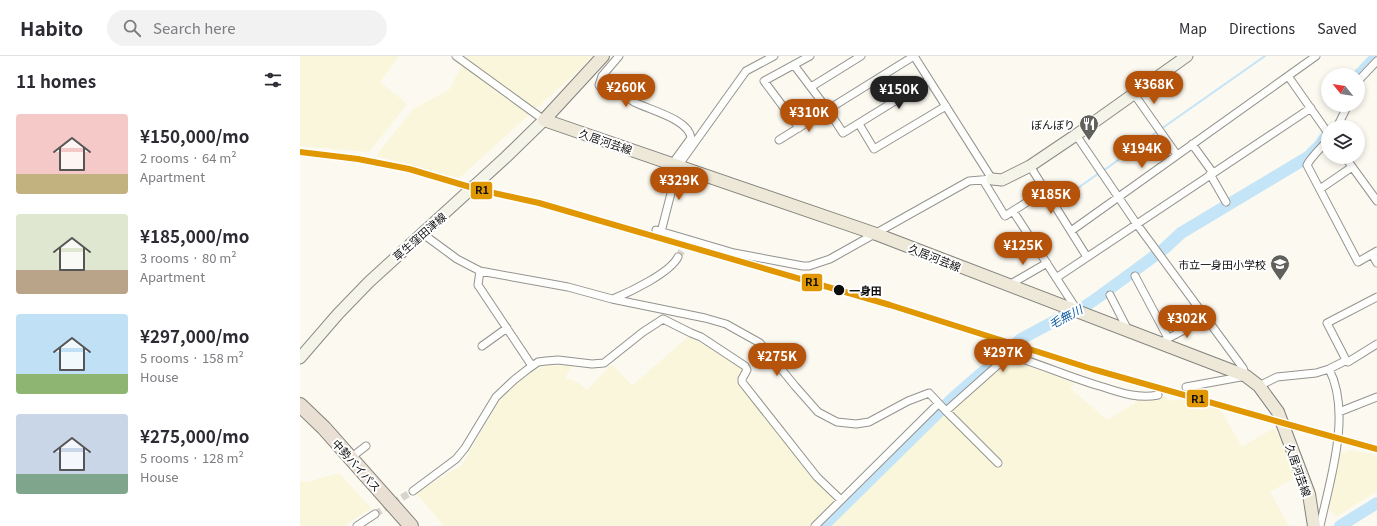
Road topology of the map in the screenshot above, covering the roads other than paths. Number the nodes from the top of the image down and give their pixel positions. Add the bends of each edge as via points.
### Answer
1 (603, 56) edge
2 (619, 56) edge
3 (774, 56) edge
4 (810, 56) edge
5 (861, 56) edge
6 (914, 56) edge
7 (1187, 56) edge
8 (1316, 56) edge
9 (459, 57) edge
10 (1377, 61) edge
11 (794, 65) junction
12 (1365, 74) edge
13 (1288, 76) junction
14 (929, 80) junction
15 (811, 87) junction
16 (1134, 94) junction
17 (946, 106) junction
18 (1311, 108) junction
19 (828, 110) junction
20 (544, 120) junction
21 (1321, 123) edge
22 (859, 124) junction
23 (799, 128) junction
24 (1076, 135) junction
25 (779, 140) dead end
26 (1192, 144) junction
27 (1321, 150) edge
28 (1177, 155) junction
29 (1350, 164) edge
30 (675, 165) junction
31 (1030, 166) junction
32 (1352, 167) junction
33 (1212, 174) junction
34 (987, 180) junction
35 (1320, 189) junction
36 (1046, 190) junction
37 (1118, 197) junction
38 (1377, 201) edge
39 (1226, 202) dead end
40 (1013, 211) junction
41 (1136, 223) junction
42 (426, 231) junction
43 (1071, 231) junction
44 (876, 234) junction
45 (1375, 253) edge
46 (1087, 256) junction
47 (678, 257) tunnel mouth
48 (1047, 263) junction
49 (1377, 263) edge
50 (480, 272) junction
51 (1135, 276) dead end
52 (1056, 278) junction
53 (1009, 285) junction
54 (1110, 295) dead end
55 (1377, 297) edge
56 (612, 299) junction
57 (670, 311) junction
58 (1076, 311) junction
59 (1207, 318) junction
60 (663, 319) junction
61 (507, 328) junction
62 (1128, 330) junction
63 (1164, 340) junction
64 (1377, 344) edge
65 (482, 346) dead end
66 (300, 358) edge
67 (1345, 361) junction
68 (532, 366) junction
69 (1329, 369) junction
70 (1246, 376) junction
71 (1259, 386) junction
72 (1186, 387) dead end
73 (1158, 395) dead end
74 (1377, 397) edge
75 (300, 405) edge
76 (942, 407) junction
77 (1339, 412) junction
78 (324, 428) junction
79 (366, 446) dead end
80 (353, 456) junction
81 (998, 463) dead end
82 (413, 491) tunnel mouth
83 (841, 500) junction
84 (1311, 508) junction
85 (1324, 508) junction
86 (375, 514) tunnel mouth
87 (357, 526) edge
88 (399, 526) edge
89 (411, 526) edge
90 (419, 526) edge
91 (815, 526) edge
92 (1314, 526) edge
93 (1320, 526) edge

1 - 20 main road
2 - 30 street via 602,76 599,85 607,92 626,97 668,116 687,128 691,138
3 - 30 street via 746,71
4 - 11 street
5 - 15 street
6 - 14 street
6 - 19 street
7 - 16 main road
8 - 13 street
9 - 20 street
10 - 12 street
11 - 15 street
11 - 23 street via 764,81
13 - 18 street
13 - 26 street
14 - 17 street
14 - 22 street
15 - 19 street
16 - 24 main road
16 - 28 street
17 - 22 street via 874,149
17 - 34 street
18 - 21 street
18 - 33 street
19 - 22 street via 843,133
19 - 23 street
20 - 30 main road, 久居河芸線
20 - 42 main road, 草生窪田津線
23 - 25 street
24 - 31 main road
24 - 37 street
26 - 28 street
26 - 33 street
27 - 35 street via 1307,165
28 - 37 street
29 - 32 street
30 - 44 main road, 久居河芸線
30 - 44 street via 658,231 734,253 809,266 830,259
31 - 34 main road via 1002,180
31 - 36 street
32 - 35 street
32 - 38 street
33 - 39 street
33 - 41 street
34 - 40 street via 1006,216
34 - 44 street via 969,181
35 - 45 street via 1358,262
36 - 40 street
36 - 43 street
37 - 41 street
37 - 43 street
40 - 48 street
41 - 46 street
41 - 59 street
42 - 50 street via 452,256
42 - 66 main road, 草生窪田津線 via 369,282
43 - 46 street
44 - 53 main road, 久居河芸線
45 - 49 street
46 - 52 street
47 - 56 street via 669,269 624,295
48 - 52 street
48 - 53 street
50 - 56 street
50 - 61 street via 478,285
51 - 63 street
52 - 58 street
53 - 58 main road, 久居河芸線
54 - 62 street
55 - 67 street via 1327,323
56 - 57 street
57 - 60 street
57 - 76 street via 726,324 755,339 764,346 818,412 837,422 869,422 928,393
58 - 62 main road, 久居河芸線
59 - 63 street
59 - 70 street
60 - 68 street via 604,362 592,364 558,360 538,362
60 - 83 street via 701,337 745,366 747,370 742,382 817,477
61 - 65 street
61 - 68 street
62 - 63 main road, 久居河芸線
63 - 70 main road, 久居河芸線
64 - 67 street via 1348,362
67 - 69 street
68 - 82 street via 496,397 456,459
69 - 71 street via 1277,377
69 - 77 street via 1338,391
70 - 71 main road, 久居河芸線
70 - 72 street
71 - 84 main road, 久居河芸線 via 1283,423
73 - 76 street via 1128,395 1009,355
74 - 77 street
75 - 78 highway, 中勢バイパス
76 - 81 street
76 - 83 street
77 - 85 street via 1339,439
78 - 80 highway
78 - 88 highway
78 - 89 highway, 中勢バイパス
79 - 80 street
80 - 90 highway
83 - 91 street
84 - 85 street
84 - 92 main road, 久居河芸線
85 - 93 street
86 - 87 street

